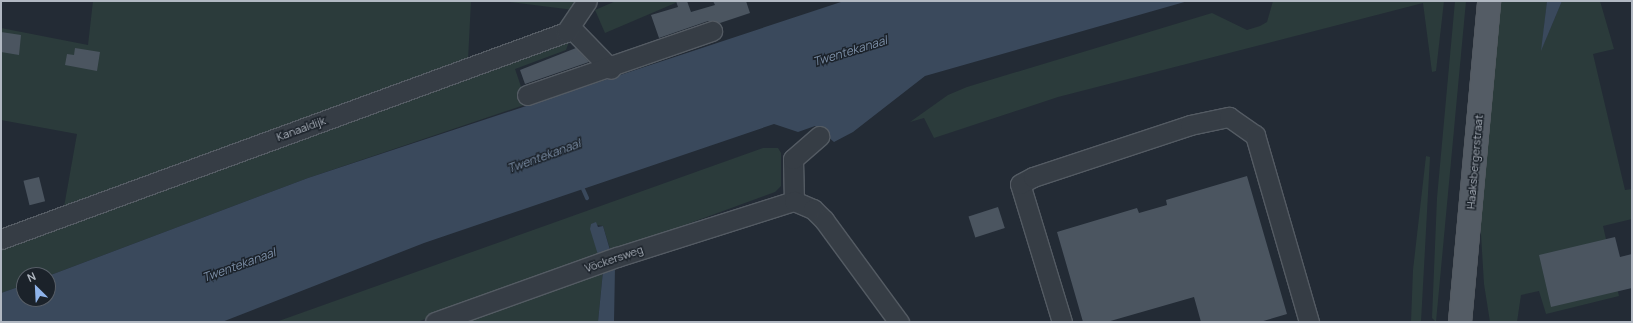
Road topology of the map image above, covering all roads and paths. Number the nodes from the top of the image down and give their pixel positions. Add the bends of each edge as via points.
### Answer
1 (587, 1) edge
2 (1489, 1) edge
3 (571, 28) junction
4 (712, 31) dead end
5 (610, 66) junction
6 (527, 95) dead end
7 (819, 136) dead end
8 (794, 201) junction
9 (1, 239) edge
10 (435, 322) edge
11 (899, 322) edge
12 (1062, 322) edge
13 (1309, 322) edge
14 (1460, 322) edge

1 - 3 street
2 - 14 main road, Haaksbergerstraat
3 - 5 street
3 - 9 street, Kanaaldijk
4 - 5 street
5 - 6 street
7 - 8 street via 792,159
8 - 10 street, Vöckersweg via 617,257
8 - 11 street via 813,209 824,220
12 - 13 street via 1020,184 1033,176 1190,125 1229,117 1255,135

